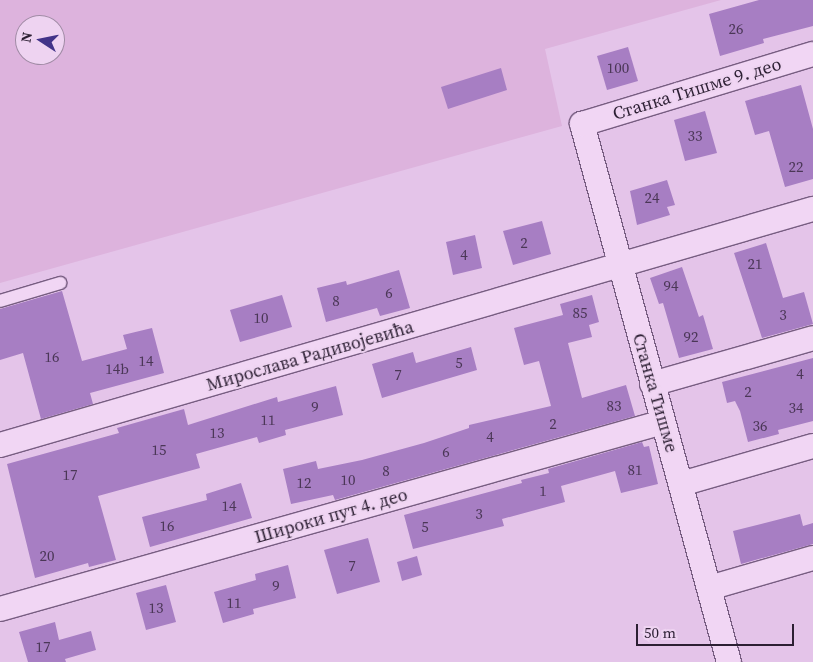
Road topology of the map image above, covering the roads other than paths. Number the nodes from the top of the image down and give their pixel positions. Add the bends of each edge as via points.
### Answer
1 (813, 54) edge
2 (582, 124) joint
3 (813, 209) edge
4 (620, 266) junction
5 (60, 283) dead end
6 (0, 301) edge
7 (813, 338) edge
8 (652, 384) junction
9 (663, 422) junction
10 (0, 445) edge
11 (813, 446) edge
12 (681, 484) junction
13 (813, 558) edge
14 (709, 588) junction
15 (0, 609) edge
16 (729, 662) edge

1 - 2 street, Станка Тишме 9. део
2 - 4 street, Станка Тишме
3 - 4 street, Мирослава Радивојевића
4 - 8 street, Станка Тишме
4 - 10 street, Мирослава Радивојевића
5 - 6 lane
7 - 8 street
8 - 9 street, Станка Тишме
9 - 12 street, Станка Тишме
9 - 15 street, Широки пут 4. део
11 - 12 street
12 - 14 street, Станка Тишме
13 - 14 street
14 - 16 street, Станка Тишме

